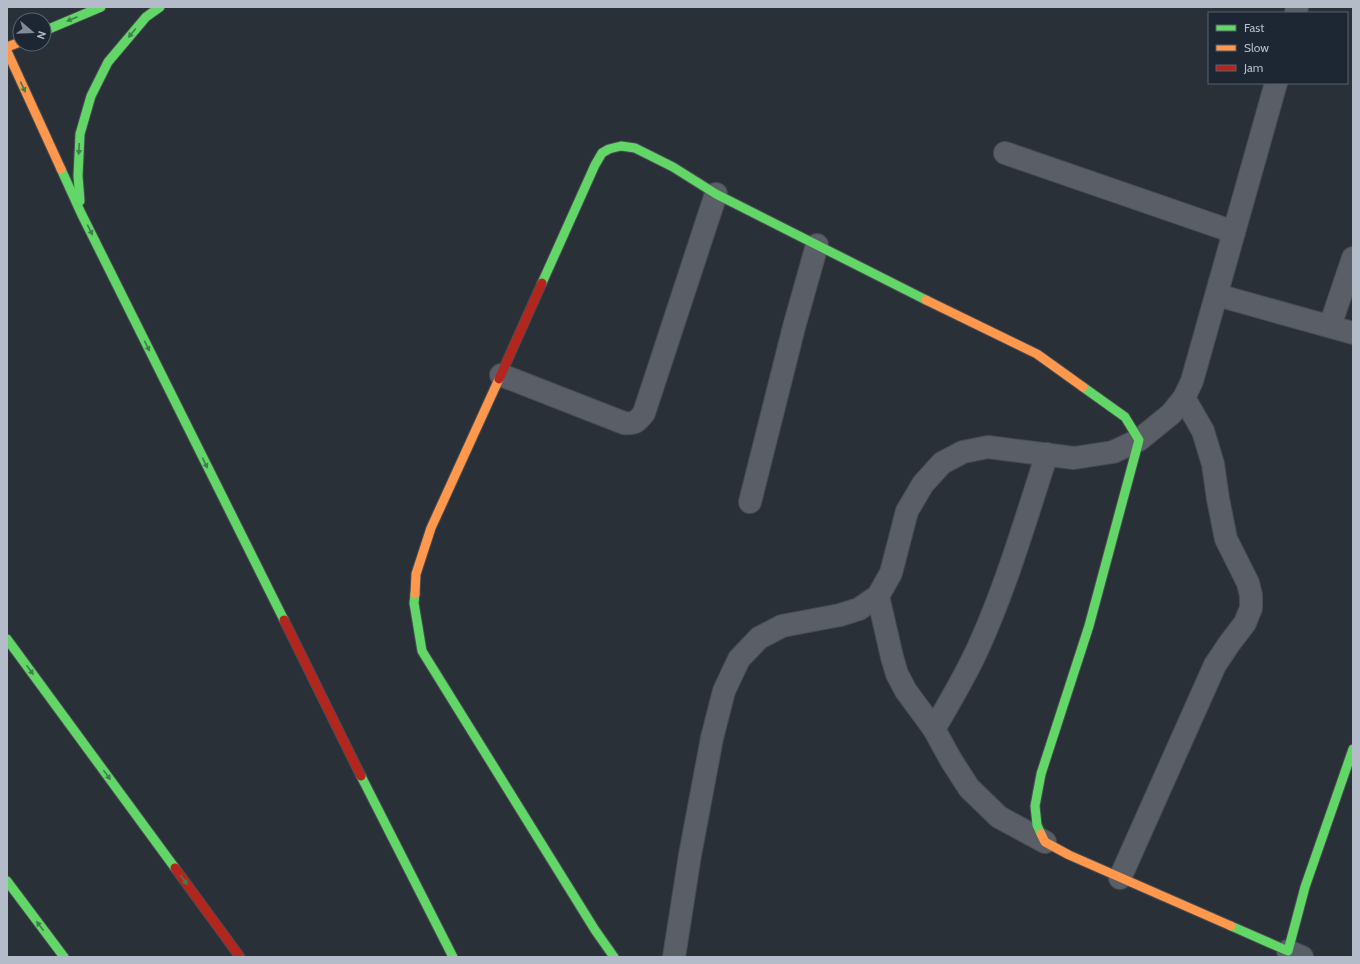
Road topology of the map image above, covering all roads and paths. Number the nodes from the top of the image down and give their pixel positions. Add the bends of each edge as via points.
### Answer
1 (100, 7) edge
2 (160, 7) edge
3 (52, 28) edge
4 (7, 51) edge
5 (1276, 84) edge
6 (1005, 153) dead end
7 (716, 194) junction
8 (81, 213) junction
9 (1234, 232) junction
10 (817, 245) junction
11 (1353, 258) edge
12 (1217, 295) junction
13 (1330, 326) junction
14 (1353, 333) edge
15 (501, 375) junction
16 (1184, 398) junction
17 (1139, 440) junction
18 (1047, 454) junction
19 (750, 502) dead end
20 (878, 596) junction
21 (7, 639) edge
22 (934, 729) junction
23 (1353, 749) edge
24 (1045, 842) junction
25 (1120, 878) junction
26 (7, 881) edge
27 (1295, 954) edge
28 (64, 957) edge
29 (240, 957) edge
30 (453, 957) edge
31 (614, 957) edge
32 (674, 957) edge

1 -> 3 main road
2 -> 8 main road via 146,17 108,62 91,96 80,134 78,176
4 -> 8 main road
5 - 9 street
6 - 9 street
7 - 10 main road
7 - 15 main road via 673,167 635,148 621,146 602,153 594,165
7 - 15 street via 644,412 637,422 624,423
8 -> 30 main road
9 - 12 street
10 - 17 main road via 1037,354 1125,417
10 - 19 street
11 - 13 street
12 - 13 street
12 - 16 street via 1192,381
13 - 14 street
15 - 31 main road via 431,528 416,574 414,603 422,651
16 - 17 street via 1171,414
16 - 25 street via 1203,431 1213,464 1226,539 1248,583 1251,608 1245,622 1215,665
17 - 18 street via 1113,452 1074,458
17 - 24 main road via 1089,626 1041,774 1035,806 1036,825
18 - 20 street via 988,447 963,452 942,463 923,484 907,511 891,573
18 - 22 street via 996,606 979,646
20 - 22 street via 897,674 906,691
20 - 32 street via 859,609 840,615 782,626 759,638 740,659 724,691 712,738
21 -> 29 main road
22 - 24 street via 969,788 998,817
23 - 27 main road via 1306,887
24 - 25 main road
25 - 27 main road
28 -> 26 main road

